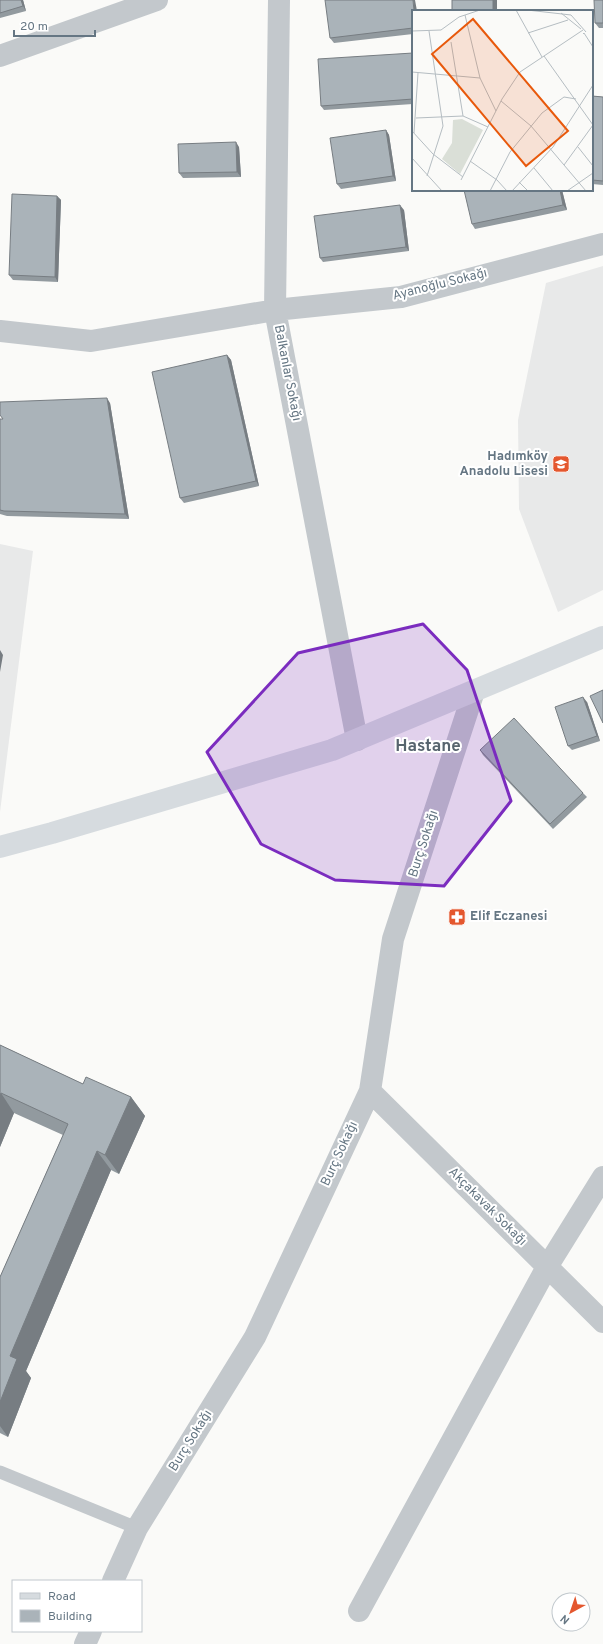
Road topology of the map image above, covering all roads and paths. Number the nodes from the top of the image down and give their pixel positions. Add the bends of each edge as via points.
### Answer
1 (157, 0) edge
2 (279, 0) edge
3 (0, 56) edge
4 (603, 244) edge
5 (275, 310) junction
6 (0, 332) edge
7 (603, 637) edge
8 (474, 691) junction
9 (357, 740) junction
10 (0, 847) edge
11 (370, 1091) junction
12 (603, 1178) edge
13 (547, 1267) junction
14 (603, 1322) edge
15 (0, 1472) edge
16 (137, 1528) junction
17 (113, 1580) edge
18 (359, 1611) dead end
19 (91, 1632) edge
20 (85, 1644) edge

1 - 3 street
2 - 5 street, Balkanlar Sokağı
4 - 5 street, Ayanoğlu Sokağı via 400,297
5 - 6 street, Ayanoğlu Sokağı via 91,341
5 - 9 street, Balkanlar Sokağı
7 - 8 street
8 - 9 street
8 - 11 street, Burç Sokağı via 393,939
9 - 10 street via 324,752
11 - 13 street, Akçakavak Sokağı
11 - 16 street, Burç Sokağı via 255,1337
12 - 13 street
13 - 14 street, Akçakavak Sokağı
13 - 18 street
15 - 16 lane
16 - 17 street, Burç Sokağı
19 - 20 street

